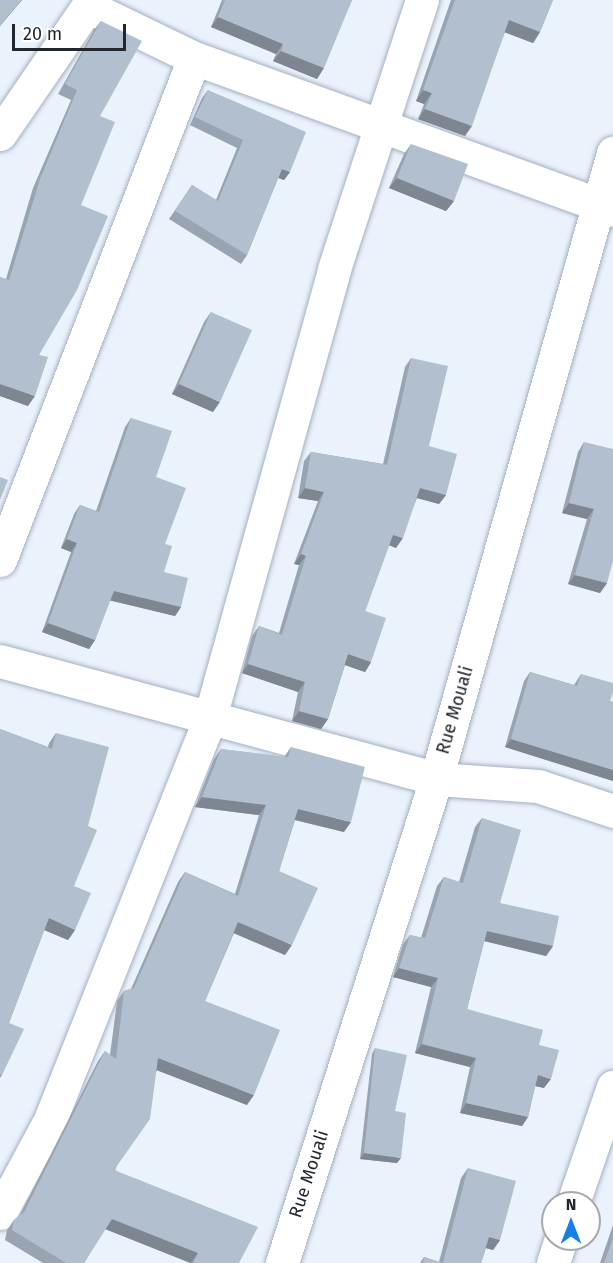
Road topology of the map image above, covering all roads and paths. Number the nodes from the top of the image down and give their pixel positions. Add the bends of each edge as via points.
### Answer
1 (422, 0) edge
2 (90, 3) edge
3 (194, 58) junction
4 (377, 125) junction
5 (0, 134) edge
6 (613, 153) edge
7 (605, 208) edge
8 (0, 560) edge
9 (0, 661) edge
10 (209, 721) junction
11 (436, 779) junction
12 (613, 811) edge
13 (613, 1087) edge
14 (577, 1191) edge
15 (0, 1213) edge
16 (282, 1263) edge

1 - 4 street
2 - 3 street
2 - 5 street
3 - 4 street
3 - 8 street
4 - 7 street
4 - 10 street
6 - 7 street, Rue Mouali
7 - 11 street, Rue Mouali
9 - 10 street via 121,690
10 - 11 street
10 - 15 street via 50,1120
11 - 12 street via 538,786
11 - 16 street, Rue Mouali
13 - 14 street

